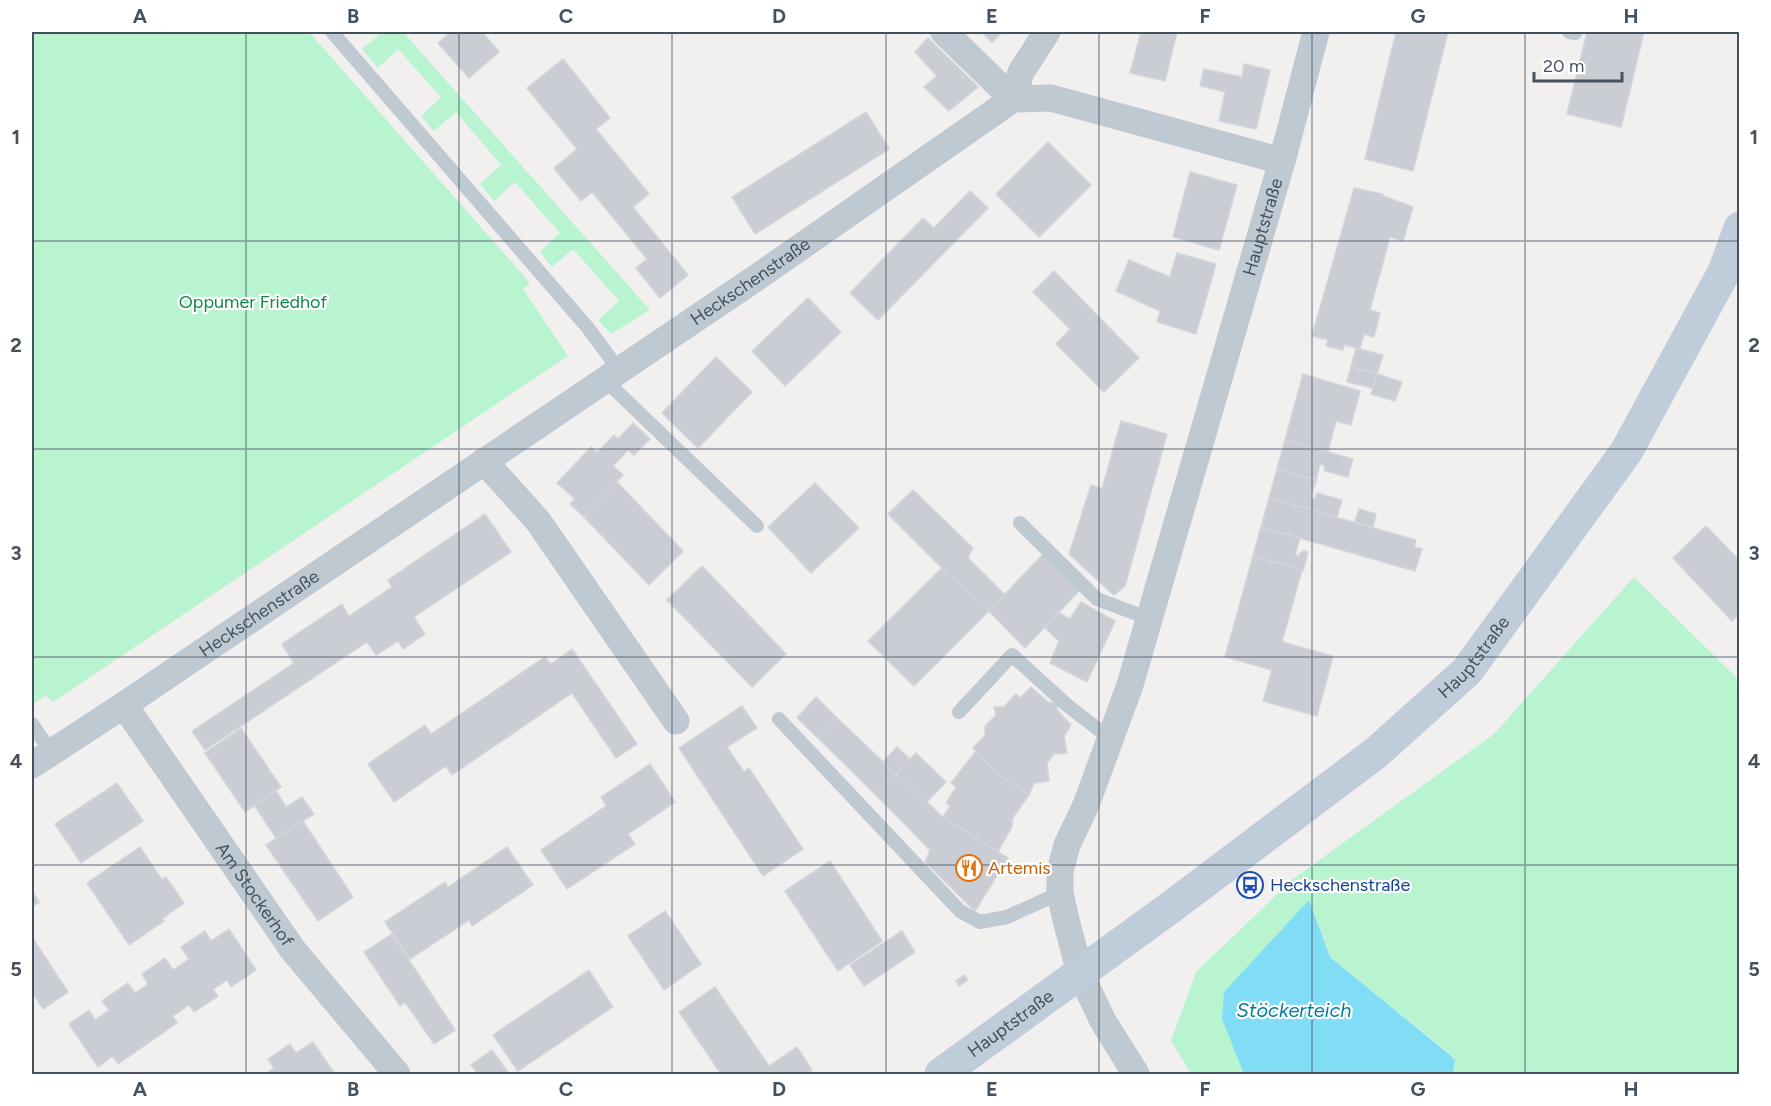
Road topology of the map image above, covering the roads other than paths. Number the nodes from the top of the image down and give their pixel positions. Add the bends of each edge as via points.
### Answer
1 (332, 32) edge
2 (944, 32) edge
3 (1047, 32) edge
4 (1316, 32) edge
5 (1013, 99) junction
6 (1282, 161) junction
7 (1740, 228) edge
8 (612, 375) junction
9 (484, 461) junction
10 (1020, 523) dead end
11 (757, 526) dead end
12 (1150, 619) junction
13 (124, 705) junction
14 (959, 712) dead end
15 (779, 718) dead end
16 (676, 721) dead end
17 (32, 724) edge
18 (1110, 739) junction
19 (41, 758) edge
20 (1060, 893) junction
21 (1080, 973) junction
22 (396, 1074) edge
23 (941, 1074) edge
24 (1136, 1074) edge

1 - 8 lane via 588,328
2 - 5 street
3 - 5 street via 1021,72
4 - 6 street, Hauptstraße
5 - 6 street via 1051,98
5 - 8 street, Heckschenstraße
6 - 12 street, Hauptstraße
7 - 21 main road, Hauptstraße via 1724,272 1626,452 1467,670 1377,752
8 - 9 street, Heckschenstraße
8 - 11 lane
9 - 13 street, Heckschenstraße
9 - 16 street via 538,521
10 - 12 lane via 1097,599
12 - 18 street, Hauptstraße
13 - 19 street, Heckschenstraße
13 - 22 street, Am Stockerhof via 293,950
14 - 18 lane via 1012,655
15 - 20 lane via 960,911 980,922 1007,917
17 - 19 lane
18 - 20 street, Hauptstraße via 1067,845 1060,871
20 - 21 street, Hauptstraße
21 - 23 main road, Hauptstraße
21 - 24 street via 1103,1021

